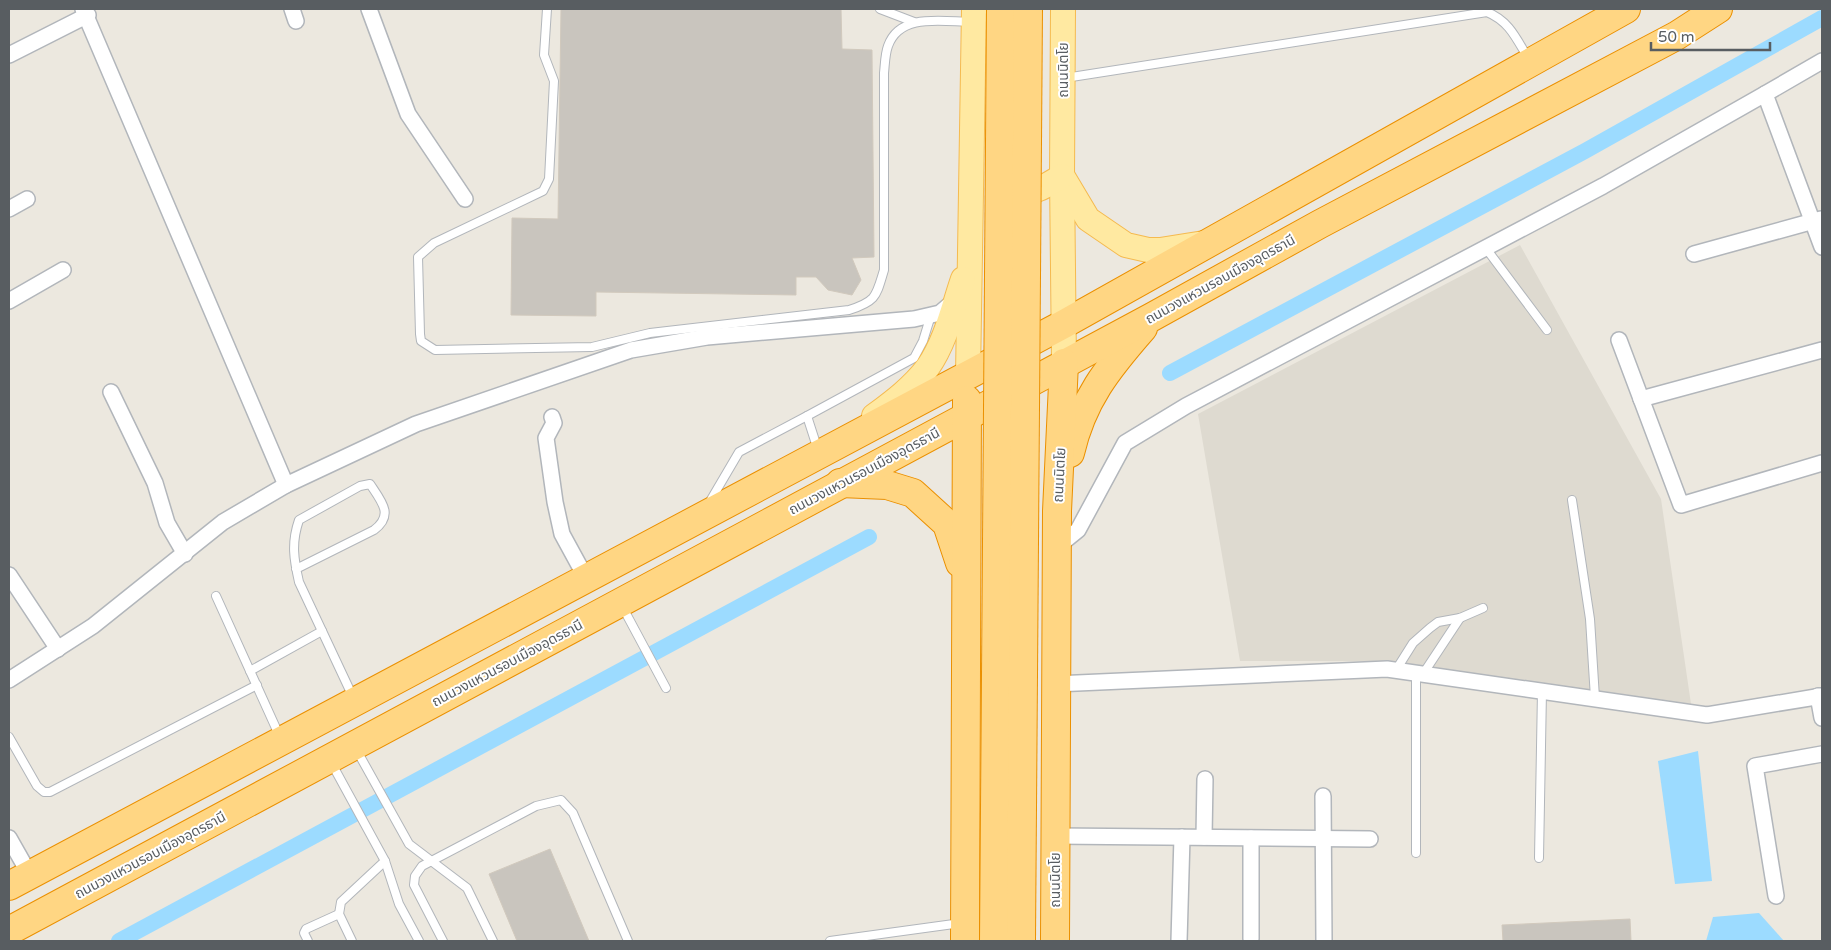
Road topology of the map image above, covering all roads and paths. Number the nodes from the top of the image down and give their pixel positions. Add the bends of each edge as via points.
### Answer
1 (369, 9) edge
2 (547, 9) edge
3 (880, 9) edge
4 (1000, 9) edge
5 (1028, 9) edge
6 (1063, 9) edge
7 (1626, 9) edge
8 (1718, 9) edge
9 (1486, 10) edge
10 (85, 12) edge
11 (974, 15) edge
12 (914, 22) junction
13 (9, 55) edge
14 (1822, 61) edge
15 (1530, 62) junction
16 (1063, 78) junction
17 (1765, 94) junction
18 (973, 171) junction
19 (1062, 176) junction
20 (27, 199) dead end
21 (464, 199) dead end
22 (9, 209) edge
23 (1817, 219) edge
24 (1211, 242) junction
25 (1485, 247) junction
26 (1822, 248) edge
27 (1694, 254) dead end
28 (971, 258) junction
29 (64, 270) dead end
30 (956, 300) junction
31 (9, 301) edge
32 (931, 315) junction
33 (1152, 317) junction
34 (1064, 324) junction
35 (1547, 330) dead end
36 (1618, 340) dead end
37 (1822, 350) edge
38 (1064, 363) junction
39 (968, 375) junction
40 (111, 392) dead end
41 (1642, 399) junction
42 (967, 415) junction
43 (807, 416) junction
44 (552, 417) dead end
45 (824, 452) junction
46 (1822, 463) edge
47 (840, 484) junction
48 (286, 485) junction
49 (1572, 500) dead end
50 (1057, 511) junction
51 (700, 517) junction
52 (1057, 547) junction
53 (185, 554) junction
54 (296, 569) junction
55 (9, 575) edge
56 (586, 578) junction
57 (968, 578) junction
58 (216, 596) dead end
59 (620, 602) junction
60 (1483, 608) dead end
61 (1460, 618) junction
62 (322, 631) junction
63 (58, 649) junction
64 (1396, 670) junction
65 (250, 671) junction
66 (1420, 673) junction
67 (9, 680) edge
68 (1055, 684) junction
69 (257, 685) junction
70 (666, 688) dead end
71 (1542, 691) junction
72 (1820, 696) edge
73 (1595, 698) junction
74 (355, 701) junction
75 (1822, 718) edge
76 (9, 737) edge
77 (281, 741) junction
78 (354, 746) junction
79 (1822, 754) edge
80 (329, 758) junction
81 (1205, 779) dead end
82 (1323, 796) dead end
83 (1055, 836) junction
84 (1182, 837) junction
85 (1204, 837) junction
86 (9, 838) edge
87 (1251, 838) junction
88 (1323, 839) junction
89 (1370, 839) dead end
90 (1416, 853) dead end
91 (1539, 858) dead end
92 (430, 860) junction
93 (384, 861) junction
94 (19, 880) edge
95 (1776, 896) dead end
96 (339, 914) junction
97 (9, 931) edge
98 (965, 932) edge
99 (1251, 939) dead end
100 (308, 941) edge
101 (352, 941) edge
102 (419, 941) edge
103 (443, 941) edge
104 (493, 941) edge
105 (628, 941) edge
106 (830, 941) edge
107 (994, 941) edge
108 (1021, 941) edge
109 (1055, 941) edge
110 (1180, 941) edge
111 (1324, 941) edge

1 - 21 street via 408,114
2 - 12 lane via 544,55 554,81 549,179 542,191 434,243 418,257 421,340 436,350 592,347 650,333 849,310 868,304 876,294 884,270 884,73 887,48 903,27
3 - 12 lane
4 - 107 highway, bridge
5 - 108 highway, bridge
6 - 16 main road, ถนนนิตโย
7 - 15 highway
8 - 33 highway, ถนนวงแหวนรอบเมืองอุดรธานี via 1676,36 1320,224
9 - 15 lane via 1509,25
9 - 16 lane
10 - 13 street
10 - 48 street
11 - 12 lane
11 - 18 main road
14 - 17 street
15 - 24 highway
16 - 19 main road, ถนนนิตโย
17 - 23 street
17 - 25 street via 1603,186
18 - 19 main road via 990,187 1016,193 1041,190
18 - 28 main road
19 - 24 main road via 1088,219 1126,245 1160,250
19 - 34 main road, ถนนนิตโย
20 - 22 street
23 - 26 street
23 - 27 street
24 - 34 highway
25 - 35 lane
25 - 52 street via 1186,406 1125,443 1078,530
28 - 30 main road
28 - 39 main road
29 - 31 street
30 - 32 street via 940,313
30 - 45 main road via 943,339 920,377 896,399
32 - 43 lane via 914,358
32 - 48 street via 707,337 631,350 416,424
33 - 38 highway, ถนนวงแหวนรอบเมืองอุดรธานี
33 - 50 highway via 1099,380 1075,430
34 - 38 main road, ถนนนิตโย
34 - 39 highway
36 - 41 street
37 - 41 street
38 - 42 highway, ถนนวงแหวนรอบเมืองอุดรธานี
38 - 50 highway, ถนนนิตโย
39 - 42 highway
39 - 45 highway
40 - 53 street via 154,483 167,522
41 - 46 street via 1681,505
42 - 47 highway, ถนนวงแหวนรอบเมืองอุดรธานี
42 - 57 highway
43 - 45 lane
43 - 51 lane via 739,452
44 - 56 street via 554,423 546,438 555,502 562,534
45 - 51 highway
47 - 57 highway via 887,486 913,493 947,524
47 - 59 highway, ถนนวงแหวนรอบเมืองอุดรธานี
48 - 53 street via 223,522
49 - 73 lane via 1590,619
50 - 52 highway, ถนนนิตโย
51 - 56 highway
52 - 57 highway via 1030,533 995,534 979,544
52 - 68 highway, ถนนนิตโย
53 - 63 street via 93,626
54 - 54 lane via 293,537 299,520 360,486 370,484 384,508 384,521 374,530
54 - 62 lane
55 - 63 street
56 - 74 highway
57 - 98 highway
58 - 65 lane
59 - 70 lane
59 - 78 highway, ถนนวงแหวนรอบเมืองอุดรธานี
60 - 61 lane
61 - 64 lane via 1438,622 1430,628 1413,643
61 - 66 lane
62 - 65 lane
62 - 74 lane
63 - 67 street
64 - 66 street
64 - 68 street
65 - 69 lane
66 - 71 street
66 - 90 lane
68 - 83 highway, ถนนนิตโย
69 - 76 lane via 50,792 44,792 37,786
69 - 77 lane
71 - 73 street
71 - 91 lane
72 - 73 street via 1707,715
72 - 75 street
74 - 77 highway
77 - 94 highway
78 - 80 highway, ถนนวงแหวนรอบเมืองอุดรธานี
78 - 92 lane via 409,844
79 - 95 street via 1755,766
80 - 93 lane
80 - 97 highway, ถนนวงแหวนรอบเมืองอุดรธานี
81 - 85 street
82 - 88 street
83 - 84 street
83 - 109 highway, ถนนนิตโย
84 - 85 street
84 - 110 street
85 - 87 street
86 - 94 street
87 - 88 street
87 - 99 street
88 - 89 street
88 - 111 street
92 - 103 lane via 415,876 414,885
92 - 104 lane via 467,888
92 - 105 lane via 536,806 561,800 573,813
93 - 96 lane via 341,902
93 - 102 lane via 399,904
96 - 100 lane via 306,929 304,933
96 - 101 lane
98 - 106 lane

